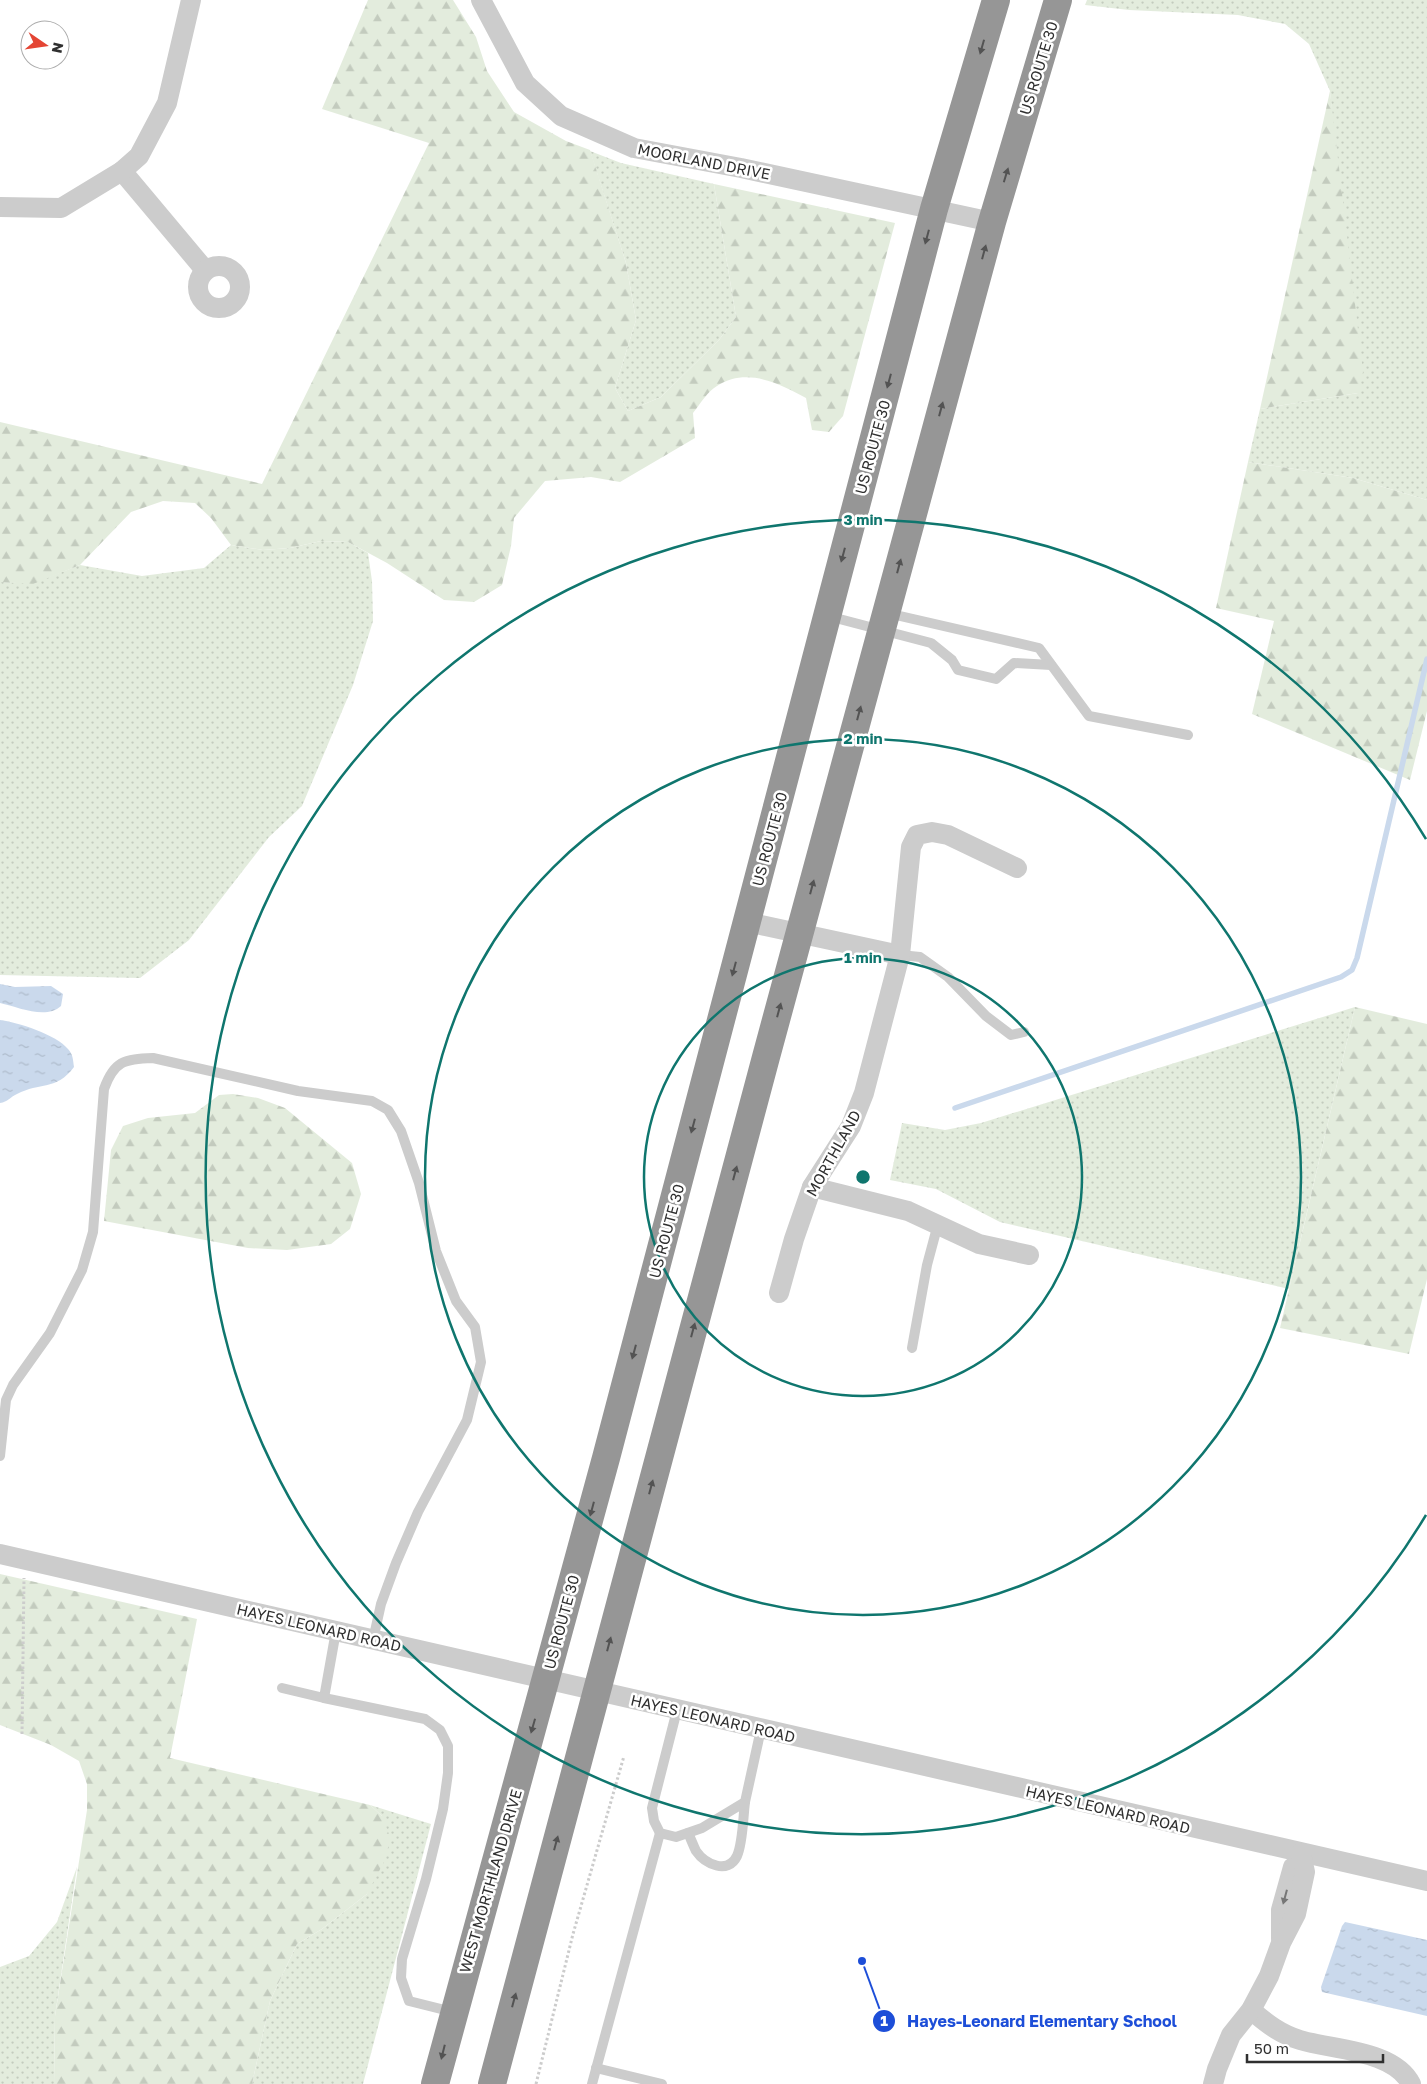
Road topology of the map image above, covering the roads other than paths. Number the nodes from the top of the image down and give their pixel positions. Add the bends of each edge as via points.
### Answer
1 (191, 0) edge
2 (481, 0) edge
3 (996, 0) edge
4 (1058, 0) edge
5 (122, 171) junction
6 (0, 207) edge
7 (934, 209) junction
8 (992, 222) junction
9 (205, 270) dead end
10 (827, 616) junction
11 (884, 622) junction
12 (1051, 664) junction
13 (1188, 735) dead end
14 (1017, 868) dead end
15 (747, 922) junction
16 (799, 934) junction
17 (900, 955) junction
18 (1024, 1032) dead end
19 (812, 1186) junction
20 (938, 1224) junction
21 (1029, 1255) dead end
22 (779, 1293) dead end
23 (912, 1348) dead end
24 (0, 1456) edge
25 (0, 1554) edge
26 (336, 1632) junction
27 (374, 1640) junction
28 (546, 1679) junction
29 (282, 1688) dead end
30 (596, 1691) junction
31 (324, 1698) junction
32 (677, 1710) junction
33 (761, 1729) junction
34 (745, 1802) junction
35 (660, 1833) junction
36 (688, 1833) junction
37 (1301, 1853) junction
38 (1427, 1881) edge
39 (1251, 2010) junction
40 (453, 2012) junction
41 (596, 2068) junction
42 (435, 2084) edge
43 (492, 2084) edge
44 (592, 2084) edge
45 (662, 2084) edge
46 (1213, 2084) edge
47 (1411, 2084) edge

1 - 5 street via 167,102 139,156
2 - 7 street, MOORLAND DRIVE via 525,83 561,116 634,148
3 -> 7 highway, US ROUTE 30
8 -> 4 highway, US ROUTE 30
5 - 6 street via 61,208
5 - 9 street
7 - 8 street, MOORLAND DRIVE
7 -> 10 highway, US ROUTE 30
11 -> 8 highway, US ROUTE 30
10 - 11 lane
10 - 15 highway, US ROUTE 30
11 - 12 lane via 1039,648
11 - 12 lane via 931,643 952,660 958,670 996,679 1014,663
16 -> 11 highway, US ROUTE 30
12 - 13 lane via 1089,716
14 - 17 street, MORTHLAND via 948,835 932,832 917,835 911,847
15 - 16 street
15 -> 28 highway, US ROUTE 30
16 - 17 street
30 -> 16 highway, US ROUTE 30
17 - 18 lane via 920,957 948,977 986,1016 1011,1035
17 - 19 street, MORTHLAND via 864,1093 850,1126
19 - 20 street via 908,1211
19 - 22 street, MORTHLAND
20 - 21 street via 979,1244
20 - 23 lane
24 - 27 lane via 9,1392 54,1326 82,1270 93,1232 104,1089 110,1072 134,1058 153,1058 298,1091 372,1101 388,1110 401,1131 436,1251 456,1301 475,1327 481,1362 467,1420 418,1512 396,1563 381,1604
25 - 26 street, HAYES LEONARD ROAD
26 - 27 street, HAYES LEONARD ROAD
26 - 31 lane
27 - 28 street, HAYES LEONARD ROAD
28 - 30 street, HAYES LEONARD ROAD
28 -> 40 highway, WEST MORTHLAND DRIVE
29 - 31 lane
30 - 32 street, HAYES LEONARD ROAD
43 -> 30 highway
31 - 40 lane via 425,1720 440,1730 448,1746 443,1809 400,1978 409,2001
32 - 33 street, HAYES LEONARD ROAD
32 - 35 lane via 652,1808
33 - 34 lane
33 - 37 street, HAYES LEONARD ROAD
34 - 36 lane
34 - 36 lane via 737,1856 730,1865 723,1867 705,1860
35 - 36 lane via 676,1837
35 - 41 lane
37 - 38 street, HAYES LEONARD ROAD
37 - 39 street via 1305,1872 1296,1914
39 - 46 street via 1231,2035
39 - 47 street via 1274,2029 1299,2040 1382,2059 1406,2075
40 -> 42 highway, WEST MORTHLAND DRIVE
41 - 44 lane
41 - 45 lane

